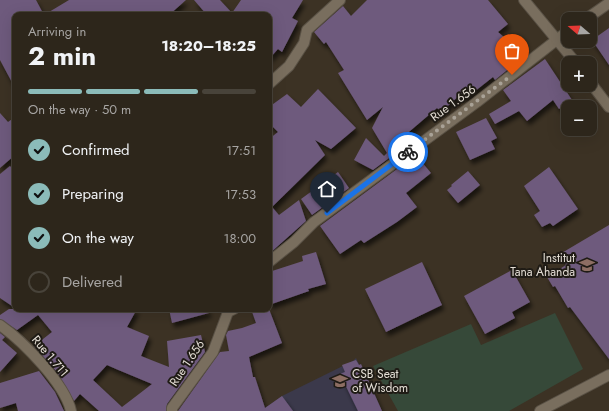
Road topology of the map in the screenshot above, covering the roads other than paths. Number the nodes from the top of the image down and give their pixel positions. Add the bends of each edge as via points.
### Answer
1 (340, 0) edge
2 (524, 0) edge
3 (609, 3) edge
4 (596, 12) edge
5 (561, 36) edge
6 (557, 39) junction
7 (570, 56) edge
8 (272, 81) edge
9 (597, 91) edge
10 (609, 107) edge
11 (272, 260) edge
12 (228, 312) edge
13 (0, 325) edge
14 (609, 375) edge
15 (71, 411) edge
16 (172, 411) edge
17 (540, 411) edge

1 - 8 street via 307,30 304,43 289,66
2 - 6 street
3 - 4 street
5 - 6 street, Rue 1.656
6 - 7 street
6 - 11 street, Rue 1.656 via 477,102 314,222
9 - 10 street
12 - 16 street, Rue 1.656 via 213,352
13 - 15 street, Rue 1.711 via 44,366 69,401
14 - 17 street

